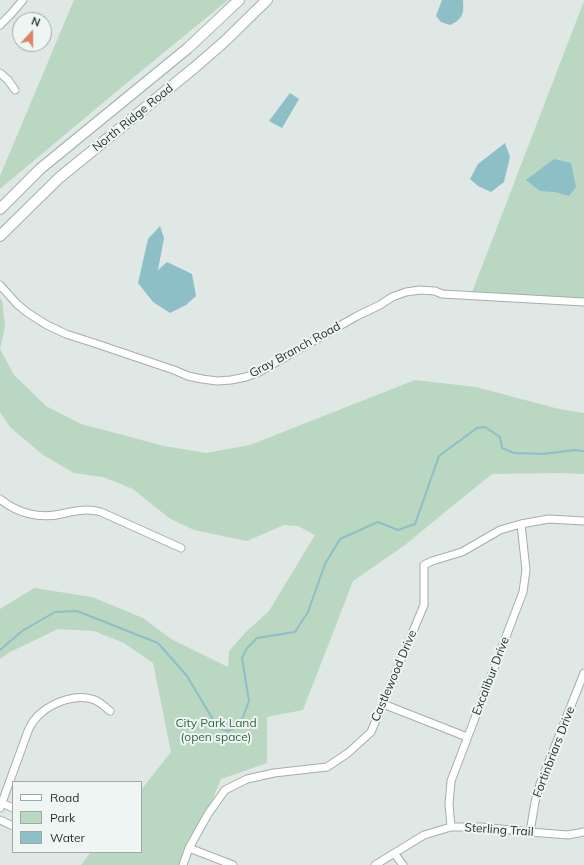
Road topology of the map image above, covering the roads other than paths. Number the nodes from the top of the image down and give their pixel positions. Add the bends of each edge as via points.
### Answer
1 (23, 0) edge
2 (239, 0) edge
3 (267, 0) edge
4 (0, 25) edge
5 (0, 73) edge
6 (14, 90) dead end
7 (0, 209) edge
8 (0, 236) edge
9 (0, 285) edge
10 (584, 302) edge
11 (1, 503) edge
12 (584, 521) edge
13 (521, 524) junction
14 (181, 548) dead end
15 (584, 673) edge
16 (383, 704) junction
17 (110, 711) dead end
18 (467, 737) junction
19 (1, 806) edge
20 (12, 808) edge
21 (0, 820) edge
22 (12, 826) edge
23 (452, 827) junction
24 (530, 832) junction
25 (584, 832) edge
26 (190, 848) junction
27 (394, 853) junction
28 (183, 865) edge
29 (232, 865) edge
30 (375, 865) edge
31 (403, 865) edge

1 - 4 street
2 - 7 main road, North Ridge Road via 188,48 40,169
3 - 8 main road, North Ridge Road via 194,68 59,178
5 - 6 street
9 - 10 street, Gray Branch Road via 28,313 66,334 188,376 217,381 246,377 259,372 357,316 406,292 420,290 442,294
11 - 14 street via 22,512 41,516 84,510 101,512
12 - 13 street via 549,519
13 - 16 street, Castlewood Drive via 500,530 462,552 424,566 424,606
13 - 18 street, Excalibur Drive via 526,570 523,592
15 - 24 street, Fortinbriars Drive via 540,784
16 - 18 street
16 - 26 street, Castlewood Drive via 371,732 348,753 327,767 247,779 225,790 208,814
17 - 19 street via 94,699 82,698 58,703 40,714 28,731
18 - 23 street, Excalibur Drive via 451,781 449,804
19 - 20 street
21 - 22 street
23 - 24 street, Sterling Trail
23 - 27 street, Sterling Trail via 424,835
24 - 25 street, Sterling Trail via 568,835
26 - 28 street, Castlewood Drive
26 - 29 street
27 - 30 street, Sterling Trail
27 - 31 street

